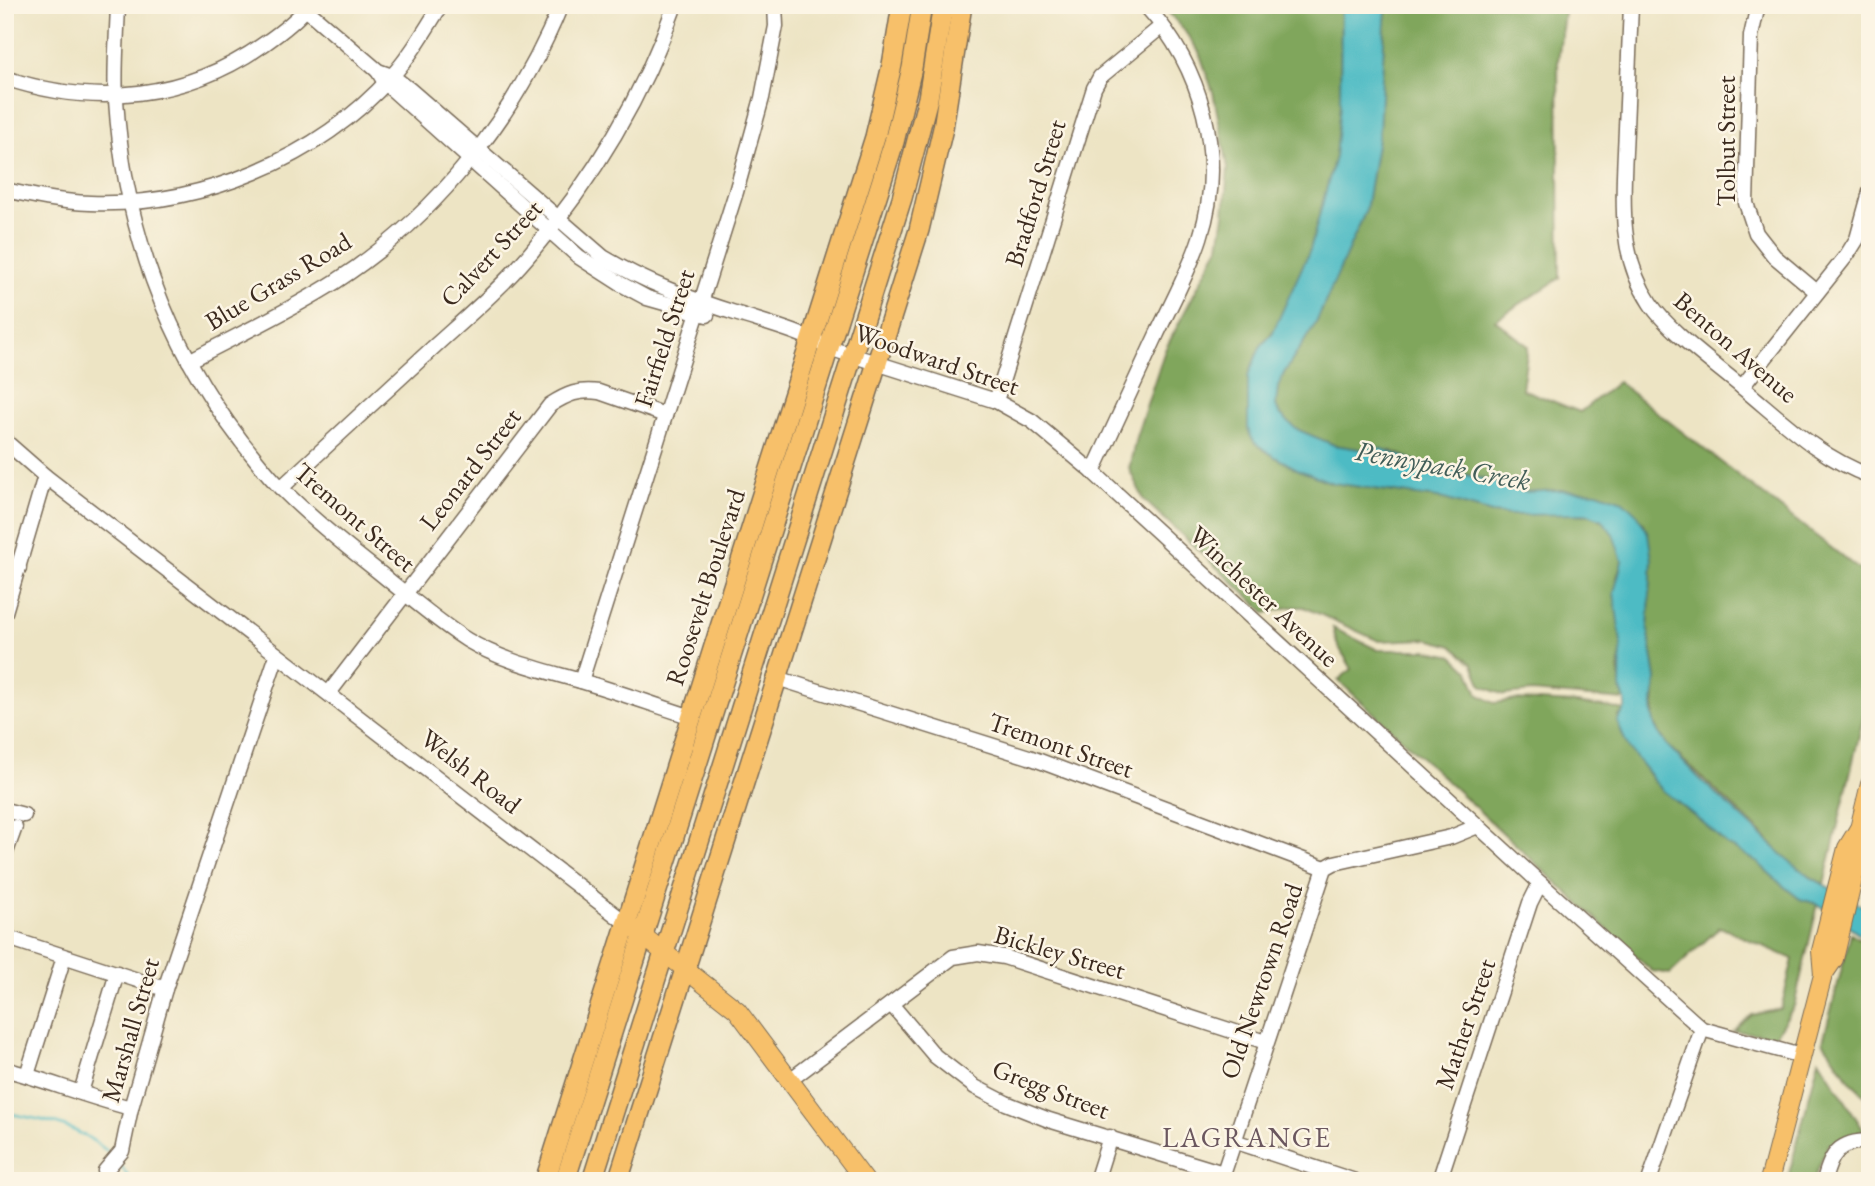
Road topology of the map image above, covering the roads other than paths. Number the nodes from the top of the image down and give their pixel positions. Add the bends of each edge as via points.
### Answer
1 (118, 5) edge
2 (441, 5) edge
3 (561, 5) edge
4 (675, 5) edge
5 (775, 5) edge
6 (922, 5) edge
7 (943, 5) edge
8 (962, 5) edge
9 (1145, 5) edge
10 (1631, 5) edge
11 (1758, 5) edge
12 (305, 7) edge
13 (901, 10) edge
14 (1162, 26) junction
15 (385, 76) junction
16 (5, 78) edge
17 (115, 96) junction
18 (901, 117) junction
19 (474, 154) junction
20 (5, 190) edge
21 (1870, 192) edge
22 (128, 202) junction
23 (554, 224) junction
24 (1817, 292) junction
25 (700, 307) junction
26 (810, 342) junction
27 (829, 348) junction
28 (853, 355) junction
29 (189, 361) junction
30 (877, 363) junction
31 (1742, 387) junction
32 (996, 401) junction
33 (665, 415) junction
34 (5, 441) edge
35 (1093, 472) junction
36 (46, 476) junction
37 (1870, 476) edge
38 (281, 488) junction
39 (12, 565) edge
40 (405, 593) junction
41 (5, 612) edge
42 (277, 655) junction
43 (777, 678) junction
44 (581, 681) junction
45 (329, 694) junction
46 (692, 717) junction
47 (1870, 784) edge
48 (5, 810) edge
49 (24, 815) dead end
50 (1478, 826) junction
51 (15, 827) dead end
52 (5, 855) edge
53 (1325, 868) junction
54 (1540, 883) junction
55 (626, 923) junction
56 (643, 936) junction
57 (5, 937) edge
58 (664, 952) junction
59 (64, 957) junction
60 (685, 969) junction
61 (117, 973) junction
62 (166, 989) junction
63 (891, 1004) junction
64 (1702, 1029) junction
65 (1266, 1042) junction
66 (1801, 1056) junction
67 (5, 1069) edge
68 (27, 1075) junction
69 (790, 1080) junction
70 (81, 1092) junction
71 (131, 1108) junction
72 (1110, 1137) junction
73 (1234, 1141) junction
74 (1870, 1141) edge
75 (575, 1149) junction
76 (1222, 1177) edge
77 (108, 1181) edge
78 (545, 1181) edge
79 (557, 1181) edge
80 (565, 1181) edge
81 (592, 1181) edge
82 (618, 1181) edge
83 (865, 1181) edge
84 (1096, 1181) edge
85 (1355, 1181) edge
86 (1439, 1181) edge
87 (1650, 1181) edge
88 (1769, 1181) edge
89 (1824, 1181) edge

1 - 17 street, Tremont Street
2 - 15 street
3 - 19 street, Blue Grass Road via 518,92
4 - 23 street, Calvert Street via 632,108 596,168
5 - 25 street, Fairfield Street via 776,26 762,98
6 - 18 highway, Roosevelt Boulevard
7 - 28 highway via 919,136
8 - 30 highway via 935,167
9 - 14 street
10 - 31 street, Benton Avenue via 1623,218 1628,255 1637,281 1663,320
11 - 24 street, Tolbut Street via 1751,36 1746,203 1756,233 1774,256
12 - 15 street, Woodward Street
12 - 17 street via 256,50 219,70 162,89
13 - 18 highway
13 - 26 highway, Roosevelt Boulevard via 875,136
14 - 32 street, Bradford Street via 1107,71 1094,88
14 - 35 street via 1180,50 1204,112 1211,144 1208,205 1186,271
15 - 19 street, Woodward Street
15 - 22 street via 325,133 266,167 198,191
16 - 17 street via 49,91
17 - 22 street, Tremont Street
18 - 27 highway, Roosevelt Boulevard
19 - 23 street, Woodward Street
19 - 29 street, Blue Grass Road via 427,207 336,282
20 - 22 street via 62,201
21 - 24 street via 1857,239
22 - 29 street, Tremont Street via 156,292
23 - 25 street, Woodward Street via 579,257 621,284 647,298
23 - 38 street, Calvert Street via 511,274
24 - 31 street
25 - 26 street, Woodward Street
25 - 33 street, Fairfield Street
26 - 27 street, Woodward Street
26 - 46 highway, Roosevelt Boulevard
27 - 28 street, Woodward Street
27 - 56 highway, Roosevelt Boulevard
28 - 30 street, Woodward Street
28 - 58 highway
29 - 38 street, Tremont Street via 221,413
30 - 32 street, Woodward Street
30 - 43 highway
31 - 37 street, Benton Avenue via 1827,457
32 - 35 street, Woodward Street via 1032,421
33 - 40 street, Leonard Street via 599,392 576,391 550,405
33 - 44 street, Fairfield Street
34 - 36 street, Welsh Road
35 - 50 street, Winchester Avenue
36 - 39 street
36 - 42 street, Welsh Road
38 - 40 street, Tremont Street
39 - 41 street
40 - 44 street, Tremont Street via 468,640 530,667
40 - 45 street, Leonard Street
42 - 45 street, Welsh Road
42 - 62 street, Marshall Street
43 - 53 street, Tremont Street via 1029,757
43 - 60 highway
44 - 46 street, Tremont Street
45 - 55 street, Welsh Road
46 - 55 highway, Roosevelt Boulevard
47 - 66 main road
48 - 49 street
50 - 53 street, Old Newtown Road
50 - 54 street, Winchester Avenue
51 - 52 street
53 - 65 street, Old Newtown Road
54 - 64 street, Winchester Avenue
54 - 86 street, Mather Street
55 - 56 main road, Welsh Road
55 - 78 highway, Roosevelt Boulevard
56 - 58 main road, Welsh Road
56 - 75 highway, Roosevelt Boulevard
57 - 59 street
58 - 60 main road, Welsh Road
58 - 81 highway
59 - 61 street
59 - 68 street
60 - 69 main road, Welsh Road via 737,1010
60 - 82 highway
61 - 62 street
61 - 70 street
62 - 71 street, Marshall Street
63 - 65 street, Bickley Street via 953,957 978,953 1004,957
63 - 69 street, Bickley Street
63 - 72 street, Gregg Street via 935,1056 975,1087 1049,1120
64 - 66 street, Winchester Avenue
64 - 87 street
65 - 73 street, Old Newtown Road
66 - 88 main road
67 - 68 street
68 - 70 street
69 - 83 main road, Welsh Road
70 - 71 street
71 - 77 street, Marshall Street via 122,1151 105,1171
72 - 76 street, Gregg Street
72 - 84 street
73 - 76 street, Old Newtown Road
73 - 85 street
74 - 89 street via 1838,1150
75 - 79 highway
75 - 80 highway, Roosevelt Boulevard

